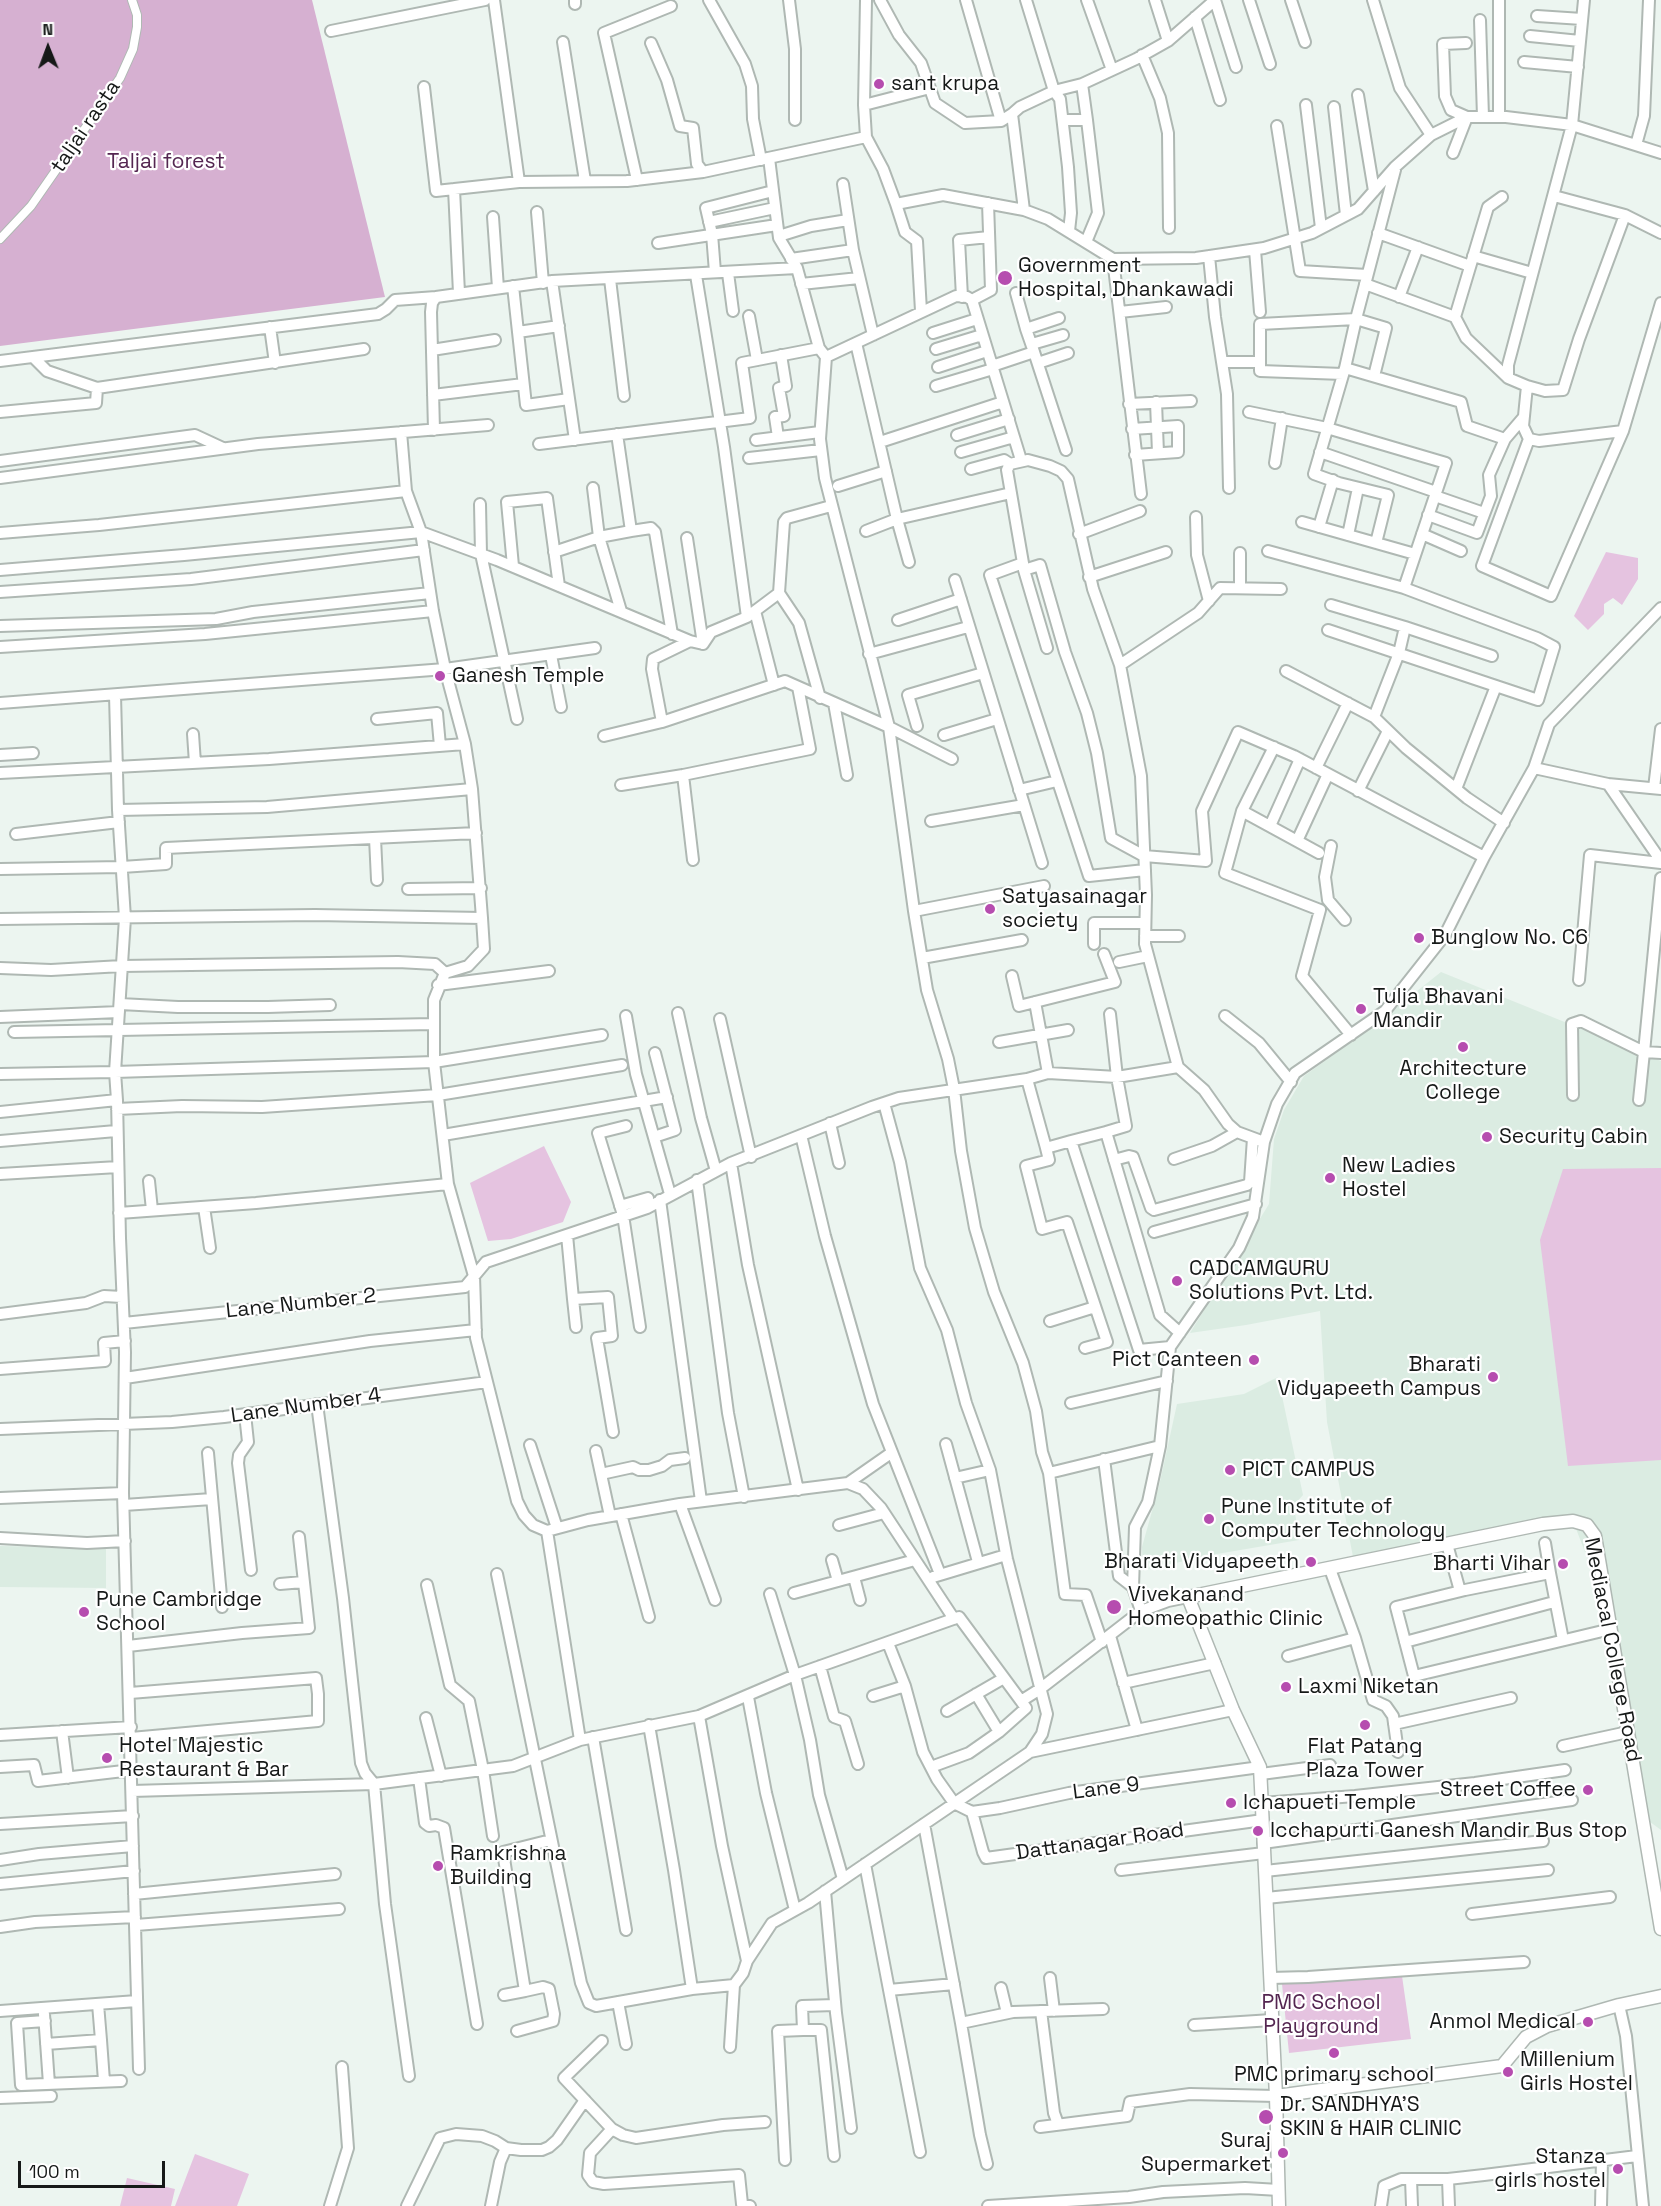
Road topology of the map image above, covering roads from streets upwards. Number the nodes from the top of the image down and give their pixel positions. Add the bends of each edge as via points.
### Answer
1 (132, 0) edge
2 (485, 0) edge
3 (494, 0) edge
4 (709, 0) edge
5 (789, 0) edge
6 (866, 0) edge
7 (880, 0) edge
8 (966, 0) edge
9 (1026, 0) edge
10 (1087, 0) edge
11 (1155, 0) edge
12 (1215, 0) edge
13 (1249, 0) edge
14 (1291, 0) edge
15 (1373, 0) edge
16 (1500, 0) edge
17 (1584, 0) edge
18 (1649, 0) edge
19 (671, 6) dead end
20 (1537, 16) dead end
21 (1195, 17) junction
22 (1582, 19) junction
23 (1480, 20) dead end
24 (331, 31) dead end
25 (1530, 36) dead end
26 (1168, 41) junction
27 (1580, 41) junction
28 (563, 42) dead end
29 (1305, 42) dead end
30 (651, 43) dead end
31 (1466, 43) dead end
32 (1142, 55) junction
33 (1524, 62) dead end
34 (1270, 64) dead end
35 (1236, 67) dead end
36 (1578, 67) junction
37 (1112, 70) junction
38 (1082, 84) junction
39 (424, 87) dead end
40 (930, 88) junction
41 (1054, 91) junction
42 (1358, 95) dead end
43 (1220, 100) dead end
44 (864, 105) junction
45 (1306, 105) dead end
46 (1334, 107) dead end
47 (1012, 114) junction
48 (1467, 117) junction
49 (1483, 117) junction
50 (1499, 117) junction
51 (795, 120) dead end
52 (1001, 120) junction
53 (1062, 120) junction
54 (1087, 120) junction
55 (1572, 125) junction
56 (1277, 126) dead end
57 (1431, 135) junction
58 (866, 137) junction
59 (1636, 145) junction
60 (1453, 153) dead end
61 (1661, 153) edge
62 (765, 159) junction
63 (1395, 167) junction
64 (703, 171) junction
65 (637, 180) junction
66 (585, 181) junction
67 (519, 182) junction
68 (843, 184) dead end
69 (454, 189) junction
70 (773, 191) junction
71 (1374, 191) junction
72 (1554, 196) junction
73 (1502, 197) dead end
74 (988, 203) junction
75 (896, 204) junction
76 (775, 208) junction
77 (1024, 210) junction
78 (537, 212) dead end
79 (1346, 214) junction
80 (1625, 215) junction
81 (493, 217) dead end
82 (848, 220) junction
83 (709, 222) junction
84 (1169, 228) dead end
85 (1321, 228) junction
86 (778, 230) junction
87 (1069, 231) junction
88 (1378, 232) junction
89 (1661, 233) edge
90 (712, 234) junction
91 (990, 237) junction
92 (1296, 238) junction
93 (0, 239) edge
94 (1086, 242) junction
95 (658, 243) dead end
96 (1418, 248) junction
97 (853, 250) junction
98 (1255, 250) junction
99 (1209, 256) junction
100 (1113, 259) junction
101 (1472, 261) junction
102 (794, 264) junction
103 (716, 272) junction
104 (728, 273) junction
105 (1532, 273) junction
106 (696, 275) junction
107 (859, 278) junction
108 (610, 279) junction
109 (1366, 280) junction
110 (547, 282) junction
111 (801, 284) junction
112 (513, 286) junction
113 (498, 288) junction
114 (459, 293) junction
115 (1016, 293) dead end
116 (436, 297) junction
117 (1399, 297) junction
118 (967, 298) junction
119 (1661, 303) edge
120 (1166, 307) dead end
121 (733, 311) dead end
122 (921, 311) junction
123 (1120, 312) junction
124 (1260, 312) dead end
125 (749, 316) dead end
126 (1455, 317) junction
127 (1059, 318) dead end
128 (977, 319) junction
129 (1356, 319) junction
130 (558, 326) junction
131 (270, 327) junction
132 (1026, 328) junction
133 (518, 332) junction
134 (933, 333) dead end
135 (873, 335) junction
136 (982, 335) junction
137 (1063, 335) dead end
138 (495, 340) dead end
139 (856, 343) junction
140 (364, 349) dead end
141 (936, 349) dead end
142 (432, 350) junction
143 (987, 351) junction
144 (823, 352) junction
145 (1034, 353) junction
146 (1068, 353) dead end
147 (781, 355) junction
148 (34, 358) junction
149 (757, 360) junction
150 (0, 361) edge
151 (1222, 362) junction
152 (1260, 362) junction
153 (275, 363) junction
154 (938, 367) dead end
155 (993, 367) junction
156 (1344, 370) junction
157 (1374, 376) junction
158 (1508, 378) junction
159 (523, 384) junction
160 (936, 386) dead end
161 (1527, 386) junction
162 (97, 388) junction
163 (433, 395) junction
164 (624, 396) dead end
165 (569, 399) junction
166 (1191, 401) dead end
167 (1003, 402) junction
168 (1156, 402) junction
169 (1130, 404) junction
170 (0, 412) edge
171 (1249, 412) dead end
172 (1282, 418) junction
173 (1523, 418) junction
174 (1009, 419) junction
175 (720, 422) junction
176 (488, 425) dead end
177 (1158, 428) junction
178 (1327, 428) junction
179 (1132, 429) junction
180 (434, 430) junction
181 (1623, 431) junction
182 (401, 432) junction
183 (820, 432) junction
184 (618, 434) junction
185 (957, 435) dead end
186 (778, 437) junction
187 (1014, 438) junction
188 (1505, 439) junction
189 (1529, 439) junction
190 (575, 440) junction
191 (756, 440) dead end
192 (880, 442) junction
193 (539, 444) dead end
194 (224, 448) junction
195 (821, 450) junction
196 (1066, 450) dead end
197 (961, 452) dead end
198 (1320, 452) junction
199 (1158, 453) junction
200 (1135, 454) junction
201 (749, 458) dead end
202 (0, 460) edge
203 (1021, 460) junction
204 (1275, 462) dead end
205 (1010, 464) junction
206 (971, 469) dead end
207 (886, 471) junction
208 (0, 478) edge
209 (1333, 480) junction
210 (837, 486) dead end
211 (592, 488) dead end
212 (1229, 488) dead end
213 (1358, 488) junction
214 (406, 492) junction
215 (1011, 494) junction
216 (1141, 494) dead end
217 (1435, 494) junction
218 (480, 504) dead end
219 (831, 506) junction
220 (1140, 511) dead end
221 (1484, 513) junction
222 (1428, 515) junction
223 (1196, 517) dead end
224 (897, 519) junction
225 (1302, 522) dead end
226 (1318, 527) junction
227 (631, 531) junction
228 (866, 531) dead end
229 (422, 532) junction
230 (0, 533) edge
231 (1079, 534) junction
232 (1422, 534) junction
233 (1348, 535) junction
234 (599, 537) junction
235 (687, 538) dead end
236 (1376, 543) junction
237 (424, 550) junction
238 (1268, 551) dead end
239 (1461, 551) dead end
240 (554, 552) junction
241 (1166, 552) dead end
242 (1240, 553) dead end
243 (481, 554) junction
244 (1415, 554) junction
245 (909, 561) dead end
246 (513, 566) junction
247 (1024, 567) junction
248 (0, 570) edge
249 (1089, 577) junction
250 (955, 580) dead end
251 (559, 586) junction
252 (1240, 588) junction
253 (1281, 588) dead end
254 (1404, 588) junction
255 (0, 592) edge
256 (430, 593) junction
257 (779, 593) junction
258 (961, 599) junction
259 (1209, 601) junction
260 (1331, 605) dead end
261 (1661, 608) edge
262 (433, 611) junction
263 (621, 611) junction
264 (751, 614) junction
265 (898, 620) dead end
266 (0, 626) edge
267 (968, 627) junction
268 (1405, 627) junction
269 (1328, 630) dead end
270 (672, 634) junction
271 (690, 641) junction
272 (703, 644) junction
273 (0, 646) edge
274 (595, 648) dead end
275 (1047, 648) dead end
276 (1399, 653) junction
277 (869, 654) junction
278 (551, 655) junction
279 (1492, 656) dead end
280 (506, 662) junction
281 (1120, 665) junction
282 (445, 669) junction
283 (1286, 671) dead end
284 (982, 673) junction
285 (774, 685) junction
286 (1496, 686) junction
287 (798, 687) junction
288 (115, 695) junction
289 (820, 698) junction
290 (0, 703) edge
291 (834, 703) junction
292 (1348, 703) junction
293 (561, 707) dead end
294 (1374, 717) junction
295 (377, 718) dead end
296 (517, 719) dead end
297 (998, 719) junction
298 (662, 722) junction
299 (917, 726) dead end
300 (889, 727) junction
301 (1661, 729) edge
302 (1388, 731) junction
303 (193, 734) dead end
304 (944, 735) dead end
305 (604, 736) dead end
306 (465, 744) junction
307 (440, 746) junction
308 (1274, 747) junction
309 (33, 753) dead end
310 (0, 755) edge
311 (952, 759) dead end
312 (1300, 759) junction
313 (195, 763) junction
314 (117, 768) junction
315 (1316, 768) junction
316 (1534, 768) junction
317 (0, 773) edge
318 (1328, 774) junction
319 (683, 775) junction
320 (847, 775) dead end
321 (1056, 781) junction
322 (1608, 784) junction
323 (621, 785) dead end
324 (472, 789) junction
325 (1456, 789) junction
326 (1657, 789) edge
327 (1019, 790) junction
328 (1358, 791) junction
329 (1024, 805) junction
330 (118, 810) junction
331 (1242, 812) junction
332 (932, 821) dead end
333 (119, 822) junction
334 (1504, 823) junction
335 (1270, 826) junction
336 (476, 833) junction
337 (16, 834) dead end
338 (375, 838) junction
339 (1297, 841) junction
340 (1331, 846) dead end
341 (1319, 853) dead end
342 (1144, 856) junction
343 (1484, 857) junction
344 (693, 860) dead end
345 (1661, 862) edge
346 (1042, 863) dead end
347 (122, 867) junction
348 (0, 869) edge
349 (1145, 870) junction
350 (1661, 878) edge
351 (376, 880) dead end
352 (1044, 886) dead end
353 (481, 888) junction
354 (408, 889) dead end
355 (914, 912) junction
356 (125, 918) junction
357 (483, 918) junction
358 (0, 919) edge
359 (1345, 920) dead end
360 (1145, 923) junction
361 (1145, 936) junction
362 (1179, 936) dead end
363 (1022, 940) dead end
364 (1094, 944) dead end
365 (1104, 954) dead end
366 (1148, 956) junction
367 (922, 958) junction
368 (1119, 962) dead end
369 (122, 966) junction
370 (0, 968) edge
371 (549, 971) dead end
372 (445, 973) junction
373 (1012, 976) dead end
374 (1579, 980) dead end
375 (438, 985) junction
376 (1035, 1002) junction
377 (330, 1005) dead end
378 (119, 1008) junction
379 (678, 1013) dead end
380 (1110, 1014) dead end
381 (626, 1016) dead end
382 (1225, 1016) dead end
383 (0, 1017) edge
384 (720, 1019) dead end
385 (433, 1024) junction
386 (1068, 1030) dead end
387 (118, 1031) junction
388 (14, 1032) dead end
389 (602, 1035) dead end
390 (1351, 1035) junction
391 (1041, 1036) junction
392 (999, 1042) dead end
393 (1644, 1052) junction
394 (655, 1053) dead end
395 (1661, 1053) edge
396 (434, 1062) junction
397 (622, 1065) dead end
398 (1178, 1067) junction
399 (115, 1072) junction
400 (1048, 1073) junction
401 (0, 1074) edge
402 (1117, 1077) junction
403 (1026, 1079) junction
404 (1291, 1082) junction
405 (954, 1089) junction
406 (438, 1095) junction
407 (1573, 1095) dead end
408 (667, 1097) junction
409 (644, 1101) junction
410 (1639, 1101) dead end
411 (884, 1103) junction
412 (117, 1104) junction
413 (0, 1112) edge
414 (831, 1123) junction
415 (626, 1125) dead end
416 (116, 1131) junction
417 (1106, 1132) junction
418 (1237, 1132) junction
419 (442, 1135) junction
420 (801, 1135) junction
421 (654, 1137) junction
422 (1258, 1140) junction
423 (0, 1141) edge
424 (1071, 1141) junction
425 (1046, 1148) junction
426 (751, 1157) junction
427 (1174, 1159) dead end
428 (1114, 1160) junction
429 (731, 1163) junction
430 (839, 1163) dead end
431 (118, 1167) junction
432 (716, 1171) junction
433 (0, 1174) edge
434 (698, 1180) junction
435 (149, 1181) dead end
436 (448, 1184) junction
437 (670, 1194) junction
438 (654, 1199) junction
439 (1256, 1204) junction
440 (204, 1207) junction
441 (152, 1210) junction
442 (621, 1210) junction
443 (119, 1213) junction
444 (1154, 1232) dead end
445 (567, 1235) junction
446 (210, 1248) dead end
447 (474, 1276) junction
448 (123, 1297) junction
449 (573, 1299) junction
450 (1095, 1307) junction
451 (0, 1314) edge
452 (1050, 1321) dead end
453 (124, 1323) junction
454 (576, 1327) dead end
455 (640, 1327) dead end
456 (476, 1330) junction
457 (1180, 1333) junction
458 (125, 1341) junction
459 (1170, 1347) junction
460 (1085, 1348) dead end
461 (0, 1369) edge
462 (125, 1378) junction
463 (1167, 1381) junction
464 (487, 1382) junction
465 (1071, 1403) dead end
466 (317, 1404) junction
467 (245, 1414) junction
468 (124, 1423) junction
469 (0, 1429) edge
470 (613, 1432) dead end
471 (946, 1444) dead end
472 (530, 1445) dead end
473 (1160, 1446) junction
474 (596, 1451) dead end
475 (208, 1453) dead end
476 (891, 1453) junction
477 (685, 1458) dead end
478 (1104, 1459) junction
479 (990, 1470) junction
480 (1049, 1473) junction
481 (601, 1474) junction
482 (955, 1478) junction
483 (848, 1483) junction
484 (798, 1490) junction
485 (123, 1493) junction
486 (744, 1497) junction
487 (0, 1498) edge
488 (212, 1499) junction
489 (701, 1501) junction
490 (680, 1504) junction
491 (124, 1505) junction
492 (884, 1513) junction
493 (616, 1515) junction
494 (839, 1525) dead end
495 (552, 1529) junction
496 (0, 1538) edge
497 (298, 1538) dead end
498 (125, 1542) junction
499 (1450, 1543) junction
500 (1545, 1543) dead end
501 (1006, 1555) junction
502 (832, 1560) dead end
503 (915, 1560) junction
504 (978, 1562) junction
505 (1330, 1569) junction
506 (251, 1570) dead end
507 (940, 1574) junction
508 (1550, 1574) junction
509 (497, 1575) dead end
510 (854, 1576) junction
511 (927, 1578) junction
512 (838, 1581) junction
513 (303, 1582) junction
514 (280, 1584) dead end
515 (428, 1585) dead end
516 (1133, 1587) junction
517 (1463, 1591) junction
518 (794, 1593) dead end
519 (770, 1594) dead end
520 (1188, 1597) junction
521 (860, 1599) dead end
522 (715, 1600) dead end
523 (1554, 1602) junction
524 (222, 1607) dead end
525 (1141, 1611) junction
526 (649, 1617) dead end
527 (954, 1619) junction
528 (1611, 1629) junction
529 (1355, 1638) junction
530 (1106, 1639) junction
531 (1563, 1640) junction
532 (1405, 1642) junction
533 (888, 1643) junction
534 (128, 1646) junction
535 (1288, 1656) dead end
536 (1215, 1663) junction
537 (819, 1666) junction
538 (795, 1675) junction
539 (1004, 1678) junction
540 (1123, 1683) junction
541 (905, 1686) junction
542 (1040, 1689) junction
543 (130, 1693) junction
544 (976, 1694) junction
545 (748, 1696) junction
546 (873, 1696) dead end
547 (1511, 1698) dead end
548 (1021, 1701) junction
549 (1233, 1710) junction
550 (947, 1711) dead end
551 (699, 1716) junction
552 (426, 1718) dead end
553 (1394, 1724) junction
554 (649, 1725) junction
555 (1137, 1730) junction
556 (62, 1731) junction
557 (999, 1732) junction
558 (1628, 1732) junction
559 (131, 1733) junction
560 (0, 1736) edge
561 (593, 1737) junction
562 (580, 1740) junction
563 (1563, 1746) dead end
564 (1030, 1752) junction
565 (1398, 1752) dead end
566 (534, 1757) junction
567 (858, 1764) dead end
568 (1330, 1765) dead end
569 (0, 1767) edge
570 (931, 1767) junction
571 (132, 1770) junction
572 (483, 1770) junction
573 (1565, 1770) dead end
574 (1261, 1771) junction
575 (441, 1776) junction
576 (68, 1778) junction
577 (419, 1778) junction
578 (374, 1784) junction
579 (132, 1791) junction
580 (1572, 1800) dead end
581 (954, 1803) junction
582 (1262, 1803) junction
583 (972, 1812) junction
584 (133, 1816) junction
585 (1263, 1820) junction
586 (0, 1824) edge
587 (924, 1824) junction
588 (493, 1836) dead end
589 (551, 1840) junction
590 (1543, 1841) dead end
591 (133, 1846) junction
592 (1264, 1848) junction
593 (0, 1860) edge
594 (864, 1864) junction
595 (1121, 1870) dead end
596 (1548, 1870) dead end
597 (134, 1871) junction
598 (1265, 1871) junction
599 (335, 1874) dead end
600 (843, 1879) junction
601 (0, 1884) edge
602 (825, 1891) junction
603 (134, 1894) junction
604 (1610, 1897) dead end
605 (1266, 1898) junction
606 (339, 1909) dead end
607 (795, 1910) junction
608 (1472, 1914) dead end
609 (135, 1921) junction
610 (0, 1927) edge
611 (1661, 1929) edge
612 (626, 1930) dead end
613 (747, 1961) junction
614 (1524, 1962) dead end
615 (1050, 1978) dead end
616 (1270, 1978) junction
617 (954, 1984) junction
618 (734, 1985) junction
619 (1001, 1988) dead end
620 (692, 1989) junction
621 (889, 1989) junction
622 (525, 1991) junction
623 (504, 1995) dead end
624 (1661, 1996) edge
625 (137, 2001) junction
626 (618, 2002) junction
627 (98, 2004) junction
628 (835, 2005) junction
629 (1619, 2005) junction
630 (44, 2008) junction
631 (1103, 2009) dead end
632 (1054, 2010) junction
633 (0, 2011) edge
634 (1041, 2011) junction
635 (1006, 2013) junction
636 (1272, 2020) junction
637 (45, 2021) junction
638 (961, 2023) junction
639 (477, 2024) dead end
640 (1194, 2025) dead end
641 (803, 2030) junction
642 (517, 2031) dead end
643 (101, 2040) junction
644 (602, 2041) dead end
645 (46, 2044) junction
646 (626, 2044) dead end
647 (730, 2047) dead end
648 (342, 2067) dead end
649 (139, 2069) dead end
650 (410, 2076) dead end
651 (104, 2081) junction
652 (120, 2081) dead end
653 (49, 2084) junction
654 (51, 2096) dead end
655 (1276, 2096) junction
656 (0, 2098) edge
657 (585, 2100) junction
658 (765, 2121) dead end
659 (1058, 2124) junction
660 (1040, 2127) dead end
661 (851, 2128) dead end
662 (612, 2129) junction
663 (506, 2148) junction
664 (920, 2152) dead end
665 (834, 2156) dead end
666 (1637, 2156) junction
667 (784, 2160) dead end
668 (1602, 2161) junction
669 (987, 2164) dead end
670 (1448, 2178) junction
671 (1411, 2179) junction
672 (1279, 2190) junction
673 (330, 2206) edge
674 (407, 2206) edge
675 (491, 2206) edge
676 (750, 2206) edge
677 (988, 2206) edge
678 (1279, 2206) edge
679 (1381, 2206) edge
680 (1412, 2206) edge
681 (1449, 2206) edge
682 (1601, 2206) edge
683 (1643, 2206) edge

1 - 93 street, taljai rasta via 137,27 133,49 120,78 31,206
2 - 24 street
3 - 67 street
4 - 62 street via 745,64 752,86 753,119
5 - 51 street via 795,49
6 - 44 street
7 - 40 street via 899,35 921,63
8 - 52 street
9 - 41 street
10 - 37 street
11 - 26 street
12 - 21 street
12 - 35 street
13 - 34 street
14 - 29 street
15 - 57 street via 1401,88
16 - 50 street
17 - 22 street
18 - 59 street via 1644,116
19 - 65 street via 604,33
20 - 22 street
21 - 26 street
21 - 43 street
22 - 27 street
23 - 49 street
25 - 27 street
26 - 32 street
27 - 36 street
28 - 66 street
30 - 64 street via 680,126 693,128 697,165
31 - 48 street via 1443,44 1445,96 1451,110
32 - 37 street
32 - 84 street via 1160,98 1168,132
33 - 36 street
36 - 55 street
37 - 38 street
38 - 41 street
38 - 54 street
39 - 69 street via 436,191
40 - 44 street
40 - 52 street via 935,104 965,123
41 - 47 street
41 - 53 street via 1060,99
42 - 71 street
44 - 58 street
45 - 85 street
46 - 79 street
47 - 52 street
47 - 77 street
48 - 49 street
48 - 57 street
48 - 60 street
49 - 50 street
50 - 55 street
53 - 54 street
53 - 87 street via 1071,213
54 - 94 street via 1098,213
55 - 59 street
55 - 72 street
56 - 92 street
57 - 63 street
58 - 62 street
58 - 75 street via 884,169
59 - 61 street
62 - 64 street
62 - 70 street
63 - 71 street
63 - 88 street
64 - 65 street
65 - 66 street
66 - 67 street
67 - 69 street
68 - 82 street
69 - 114 street
70 - 76 street
70 - 83 street via 705,208
71 - 79 street via 1358,209
72 - 80 street
72 - 105 street
73 - 101 street via 1488,207
74 - 75 street via 944,195
74 - 77 street
74 - 91 street
75 - 122 street via 905,232 917,241
76 - 83 street
76 - 86 street
77 - 87 street
78 - 110 street
79 - 85 street
80 - 89 street
80 - 161 street via 1563,390
81 - 113 street
82 - 86 street
82 - 97 street
83 - 90 street
85 - 92 street
86 - 90 street
86 - 102 street
87 - 94 street
88 - 96 street
88 - 109 street
90 - 95 street
90 - 103 street
91 - 118 street via 991,290
91 - 118 street via 958,240
92 - 98 street
92 - 109 street via 1300,271
94 - 100 street
96 - 101 street
96 - 117 street
97 - 102 street
97 - 107 street
98 - 99 street
98 - 124 street
99 - 100 street
99 - 151 street
100 - 123 street
101 - 105 street
101 - 126 street
102 - 104 street
102 - 111 street
103 - 104 street
103 - 106 street
104 - 121 street
105 - 158 street
106 - 108 street
106 - 175 street
107 - 111 street
107 - 135 street
108 - 110 street
108 - 164 street
109 - 117 street
109 - 129 street
110 - 112 street
110 - 130 street
111 - 144 street
112 - 113 street
112 - 133 street
113 - 114 street
114 - 116 street
115 - 132 street
116 - 131 street via 395,300 378,314
116 - 142 street via 431,312
117 - 126 street
118 - 122 street via 956,296
118 - 128 street
119 - 181 street
120 - 123 street
122 - 135 street
123 - 169 street
125 - 149 street
126 - 158 street via 1466,338
127 - 132 street
128 - 134 street
128 - 136 street
129 - 152 street via 1260,324
129 - 156 street
129 - 157 street via 1386,328
130 - 133 street
130 - 165 street
131 - 148 street
131 - 153 street
132 - 145 street
133 - 159 street
135 - 139 street
136 - 141 street
136 - 143 street
137 - 145 street
138 - 142 street
139 - 144 street
139 - 192 street
140 - 153 street
142 - 163 street
143 - 154 street
143 - 155 street
144 - 147 street
144 - 183 street
145 - 146 street
145 - 155 street
145 - 196 street
147 - 149 street
147 - 186 street via 786,386 779,388 784,416 775,417
148 - 150 street
148 - 162 street via 47,372
149 - 175 street via 742,363 750,418
151 - 152 street
151 - 212 street via 1227,394
152 - 156 street via 1260,371
153 - 162 street
155 - 160 street
155 - 167 street
156 - 157 street
156 - 178 street
157 - 188 street via 1461,402 1467,426
158 - 161 street
159 - 163 street
159 - 165 street via 526,405
161 - 173 street
162 - 170 street via 96,403
163 - 180 street
165 - 190 street
166 - 168 street
167 - 174 street
167 - 192 street
168 - 169 street
168 - 177 street
169 - 179 street
171 - 172 street
172 - 178 street
172 - 204 street
173 - 188 street
173 - 189 street via 1522,426
174 - 185 street
174 - 187 street
175 - 184 street
175 - 264 street
176 - 180 street
177 - 179 street
177 - 199 street
177 - 199 street via 1178,426 1178,452
178 - 198 street
178 - 217 street via 1446,463
179 - 200 street
180 - 182 street
181 - 189 street
181 - 189 street via 1551,596 1482,566
182 - 194 street
182 - 214 street
183 - 186 street
183 - 195 street
184 - 190 street
184 - 227 street
186 - 191 street
187 - 197 street
187 - 203 street
188 - 221 street via 1489,475 1491,496
190 - 193 street
192 - 207 street
194 - 202 street via 195,435
194 - 208 street
195 - 201 street
195 - 219 street
198 - 209 street via 1314,474
198 - 217 street
199 - 200 street
200 - 216 street
203 - 205 street
203 - 231 street via 1050,466 1065,475
205 - 206 street via 1004,460
205 - 215 street via 1007,470
207 - 210 street
207 - 224 street
209 - 213 street
209 - 226 street
211 - 234 street
213 - 233 street
213 - 236 street via 1388,495
214 - 229 street
214 - 230 street
215 - 224 street
215 - 247 street
217 - 221 street
217 - 222 street
218 - 243 street
219 - 257 street via 784,522
219 - 277 street
220 - 231 street
221 - 222 street via 1477,533
222 - 232 street
223 - 259 street via 1197,555
224 - 228 street
224 - 245 street
225 - 226 street
226 - 233 street
227 - 234 street
227 - 270 street via 651,528 655,532
229 - 237 street
229 - 243 street
229 - 248 street
231 - 249 street
232 - 239 street
232 - 244 street
233 - 236 street
234 - 240 street
234 - 263 street
235 - 272 street
236 - 244 street
237 - 255 street via 191,579
237 - 256 street
238 - 254 street
240 - 246 street via 547,498 507,502
240 - 251 street
241 - 249 street
242 - 252 street
243 - 246 street
243 - 280 street
244 - 254 street
246 - 251 street
247 - 275 street
247 - 321 street via 990,575
247 - 342 street via 1040,565 1065,652 1088,713 1111,838
249 - 281 street
250 - 258 street
251 - 263 street
252 - 253 street
252 - 259 street via 1220,588
254 - 286 street via 1554,647 1538,700
256 - 262 street
256 - 266 street via 216,619
257 - 264 street
257 - 289 street via 800,623
258 - 265 street
258 - 267 street
259 - 281 street via 1198,613
260 - 268 street
261 - 316 street via 1549,724
262 - 273 street via 205,634
262 - 282 street
263 - 270 street
264 - 272 street via 711,632
264 - 285 street
267 - 277 street
267 - 284 street
268 - 276 street
268 - 279 street
269 - 276 street
270 - 271 street
271 - 272 street
271 - 298 street via 653,659
274 - 278 street
276 - 286 street
276 - 294 street
277 - 300 street
278 - 280 street
278 - 293 street
280 - 282 street
280 - 296 street
281 - 342 street via 1141,776
282 - 288 street
282 - 306 street
283 - 292 street
284 - 297 street
284 - 299 street via 908,695
285 - 287 street via 785,681
285 - 298 street
286 - 325 street
287 - 289 street
287 - 319 street via 810,749
288 - 290 street
288 - 314 street
289 - 291 street
291 - 300 street
291 - 320 street
292 - 294 street
292 - 315 street
294 - 302 street
295 - 307 street via 437,713
297 - 304 street
297 - 327 street
298 - 305 street
300 - 311 street
300 - 355 street
301 - 326 street
302 - 325 street
302 - 328 street
303 - 313 street
306 - 307 street
306 - 324 street
307 - 313 street
308 - 312 street
308 - 331 street
308 - 342 street via 1238,732 1202,811 1206,861
309 - 310 street
312 - 315 street
312 - 335 street
313 - 314 street
314 - 317 street
314 - 330 street
315 - 318 street
316 - 322 street
316 - 334 street
318 - 328 street
318 - 339 street
319 - 323 street
319 - 344 street
321 - 327 street
321 - 349 street via 1089,876
322 - 326 street
322 - 345 street
324 - 330 street via 267,807
324 - 336 street
325 - 334 street
327 - 329 street
328 - 343 street
329 - 332 street
329 - 346 street
330 - 333 street
331 - 335 street
331 - 390 street via 1225,873 1320,910 1302,976
333 - 337 street
333 - 347 street
334 - 343 street
335 - 339 street
336 - 338 street
336 - 353 street
338 - 347 street via 166,848 166,864
338 - 351 street
339 - 341 street
340 - 359 street via 1325,877 1328,900
342 - 349 street
343 - 390 street via 1445,934 1385,1011
345 - 374 street via 1590,855
347 - 348 street
347 - 356 street
349 - 360 street
350 - 393 street
352 - 355 street
353 - 354 street
353 - 357 street
355 - 367 street
356 - 357 street
356 - 358 street
356 - 369 street
357 - 372 street via 484,949 468,966
360 - 361 street
360 - 364 street via 1094,923
361 - 362 street
361 - 366 street
363 - 367 street
365 - 376 street via 1115,982
366 - 368 street
366 - 398 street
367 - 405 street
369 - 370 street
369 - 372 street via 398,962 435,964
369 - 378 street
371 - 375 street
372 - 375 street
373 - 376 street via 1018,1006
375 - 385 street
376 - 391 street
377 - 378 street
378 - 383 street
378 - 387 street
379 - 432 street
380 - 402 street
381 - 409 street
382 - 404 street via 1259,1043
384 - 426 street
385 - 387 street
385 - 396 street
386 - 391 street
387 - 388 street
387 - 399 street
389 - 396 street
390 - 404 street via 1295,1073
391 - 392 street
391 - 400 street
393 - 395 street
393 - 407 street via 1581,1021 1572,1024
393 - 410 street
394 - 408 street
396 - 399 street
396 - 406 street
397 - 406 street
398 - 402 street, Lane Number 2
398 - 418 street via 1204,1090
399 - 401 street
399 - 412 street
400 - 402 street, Lane Number 2
400 - 403 street, Lane Number 2
402 - 417 street via 1126,1126
403 - 405 street, Lane Number 2
403 - 425 street
404 - 422 street
405 - 411 street, Lane Number 2
405 - 480 street via 975,1228 994,1292 1023,1363
406 - 412 street via 262,1107
406 - 419 street
408 - 409 street
408 - 421 street via 675,1130
409 - 419 street
409 - 421 street
411 - 414 street, Lane Number 2
411 - 479 street via 900,1162 920,1268 946,1330
412 - 413 street
412 - 416 street
414 - 420 street, Lane Number 2
414 - 430 street
415 - 442 street via 598,1133
416 - 423 street
416 - 431 street
417 - 424 street
417 - 428 street
418 - 422 street
418 - 427 street via 1212,1146
419 - 436 street
420 - 426 street, Lane Number 2
420 - 476 street via 860,1362
421 - 437 street
422 - 428 street via 1247,1185 1154,1210 1134,1157
422 - 439 street
424 - 425 street
424 - 459 street via 1139,1350
425 - 450 street via 1049,1160 1026,1166 1042,1229 1067,1222
426 - 429 street, Lane Number 2
428 - 457 street via 1160,1315
429 - 432 street, Lane Number 2
429 - 484 street via 747,1265
431 - 433 street
431 - 443 street
432 - 434 street, Lane Number 2
434 - 437 street, Lane Number 2
434 - 486 street via 728,1413
435 - 441 street
436 - 440 street
436 - 447 street
437 - 438 street, Lane Number 2
438 - 442 street, Lane Number 2 via 647,1208
438 - 489 street
439 - 444 street
439 - 457 street via 1239,1248
440 - 441 street
440 - 446 street
441 - 443 street
442 - 445 street, Lane Number 2
442 - 455 street
443 - 448 street
445 - 447 street, Lane Number 2 via 486,1262
445 - 449 street
447 - 453 street, Lane Number 2 via 465,1287
447 - 456 street
448 - 451 street via 104,1296 86,1303
448 - 453 street
449 - 454 street
449 - 470 street via 608,1297 612,1336 597,1338
450 - 452 street
450 - 460 street via 1107,1342
453 - 458 street
456 - 462 street via 370,1341
456 - 464 street
457 - 459 street
458 - 461 street via 104,1343 105,1361
458 - 462 street
459 - 463 street
462 - 468 street
463 - 465 street
463 - 473 street
464 - 466 street, Lane Number 4
464 - 495 street via 524,1515 533,1525
466 - 467 street, Lane Number 4
466 - 578 street via 361,1763
467 - 468 street, Lane Number 4
467 - 506 street via 248,1442 238,1463
468 - 469 street, Lane Number 4
468 - 485 street
471 - 482 street
472 - 495 street
473 - 478 street
473 - 516 street via 1148,1502 1135,1527
474 - 481 street
475 - 488 street
476 - 483 street
476 - 507 street
477 - 481 street via 649,1470 633,1467
478 - 480 street
478 - 516 street via 1119,1576
479 - 482 street
479 - 501 street
480 - 530 street via 1065,1594 1086,1595
481 - 493 street
482 - 504 street
483 - 484 street
483 - 492 street via 863,1489
484 - 486 street
485 - 487 street
485 - 491 street
486 - 489 street
488 - 491 street
488 - 524 street
489 - 490 street
490 - 493 street
490 - 522 street
491 - 498 street
492 - 494 street
492 - 503 street
493 - 495 street
493 - 526 street
495 - 562 street
496 - 498 street
497 - 513 street
498 - 534 street
499 - 505 street, Mediacal College Road
499 - 517 street
499 - 528 street, Mediacal College Road via 1543,1524 1573,1521 1587,1525 1595,1536
500 - 508 street
501 - 504 street
501 - 542 street
502 - 512 street
503 - 510 street
503 - 511 street
504 - 507 street
505 - 520 street, Mediacal College Road
505 - 529 street
507 - 511 street
508 - 517 street
508 - 523 street
509 - 566 street
510 - 512 street
510 - 521 street
511 - 527 street
512 - 518 street
513 - 514 street
513 - 534 street via 309,1628
515 - 572 street via 450,1685 469,1701
516 - 525 street
517 - 532 street via 1395,1607
519 - 538 street
520 - 525 street
520 - 536 street
523 - 531 street
523 - 532 street
525 - 530 street
527 - 533 street
527 - 539 street via 959,1617
528 - 531 street
528 - 558 street, Mediacal College Road
529 - 535 street
529 - 553 street via 1373,1700 1391,1710
530 - 540 street
530 - 542 street
531 - 532 street via 1414,1676
533 - 537 street
533 - 541 street
534 - 543 street
536 - 540 street
536 - 549 street
537 - 538 street
537 - 567 street via 834,1717 845,1721
538 - 545 street
538 - 600 street via 819,1795
539 - 544 street
539 - 548 street
540 - 555 street
541 - 546 street
541 - 570 street via 923,1752
542 - 548 street
542 - 564 street via 1046,1725
543 - 559 street
543 - 559 street via 316,1678 318,1694 318,1721
544 - 550 street
544 - 557 street
545 - 551 street
545 - 607 street via 766,1793
547 - 553 street
548 - 557 street via 1026,1708
549 - 555 street
549 - 574 street
551 - 554 street
551 - 613 street
552 - 575 street
553 - 565 street
554 - 561 street
554 - 620 street
555 - 564 street
556 - 559 street
556 - 560 street
556 - 576 street
557 - 570 street via 969,1753
558 - 563 street
558 - 611 street, Mediacal College Road
559 - 571 street
561 - 562 street
561 - 612 street
562 - 566 street
564 - 581 street
566 - 572 street via 513,1766
566 - 589 street
568 - 574 street, Lane 9
569 - 576 street via 34,1765 38,1781
570 - 581 street
571 - 576 street
571 - 579 street
572 - 575 street
572 - 588 street
573 - 582 street
574 - 582 street
574 - 583 street, Lane 9 via 1069,1793
575 - 577 street
577 - 578 street
577 - 639 street via 425,1823 444,1828
578 - 579 street
578 - 650 street via 385,1904
579 - 584 street
580 - 592 street
581 - 583 street
581 - 587 street
582 - 585 street
583 - 585 street, Dattanagar Road via 986,1858
584 - 586 street
584 - 591 street
585 - 592 street
587 - 594 street
587 - 617 street
589 - 622 street via 503,1852
589 - 626 street via 585,1996 596,2006
590 - 598 street
591 - 593 street
591 - 597 street
592 - 595 street
592 - 598 street
594 - 600 street
594 - 621 street
596 - 605 street
597 - 601 street
597 - 603 street
598 - 605 street
599 - 603 street
600 - 602 street
602 - 607 street
602 - 628 street
603 - 609 street
604 - 608 street
605 - 616 street
606 - 609 street
607 - 613 street via 772,1923
609 - 610 street via 35,1922
609 - 625 street
613 - 618 street
614 - 616 street
615 - 632 street
616 - 636 street
617 - 621 street
617 - 638 street
618 - 620 street
618 - 647 street
619 - 635 street
620 - 626 street
621 - 664 street
622 - 623 street
622 - 642 street via 549,1989 554,2018
624 - 629 street
625 - 627 street
625 - 649 street
626 - 646 street
627 - 630 street
627 - 643 street
628 - 641 street via 802,2006
628 - 661 street
629 - 655 street via 1547,2026 1526,2037 1502,2066
629 - 666 street via 1626,2036
630 - 633 street
630 - 637 street
631 - 632 street
632 - 634 street
634 - 635 street
634 - 659 street
635 - 638 street
636 - 640 street
636 - 655 street
637 - 645 street
637 - 653 street via 17,2023 21,2085
638 - 669 street
641 - 665 street via 821,2030
641 - 667 street via 778,2031
643 - 645 street
643 - 651 street
644 - 657 street via 564,2078
645 - 653 street
648 - 673 street via 348,2148
651 - 652 street
651 - 653 street
654 - 656 street
655 - 659 street via 1190,2094 1130,2102 1127,2116
655 - 672 street
657 - 662 street
657 - 663 street via 549,2147 536,2151
658 - 662 street via 636,2138
659 - 660 street
662 - 676 street via 590,2153 588,2175 593,2182 739,2175 742,2204
663 - 674 street via 482,2136 456,2134 440,2138
663 - 675 street
666 - 668 street
666 - 683 street
668 - 670 street
668 - 682 street
670 - 671 street
670 - 681 street
671 - 679 street via 1384,2186
671 - 680 street
672 - 677 street via 1163,2192
672 - 678 street

